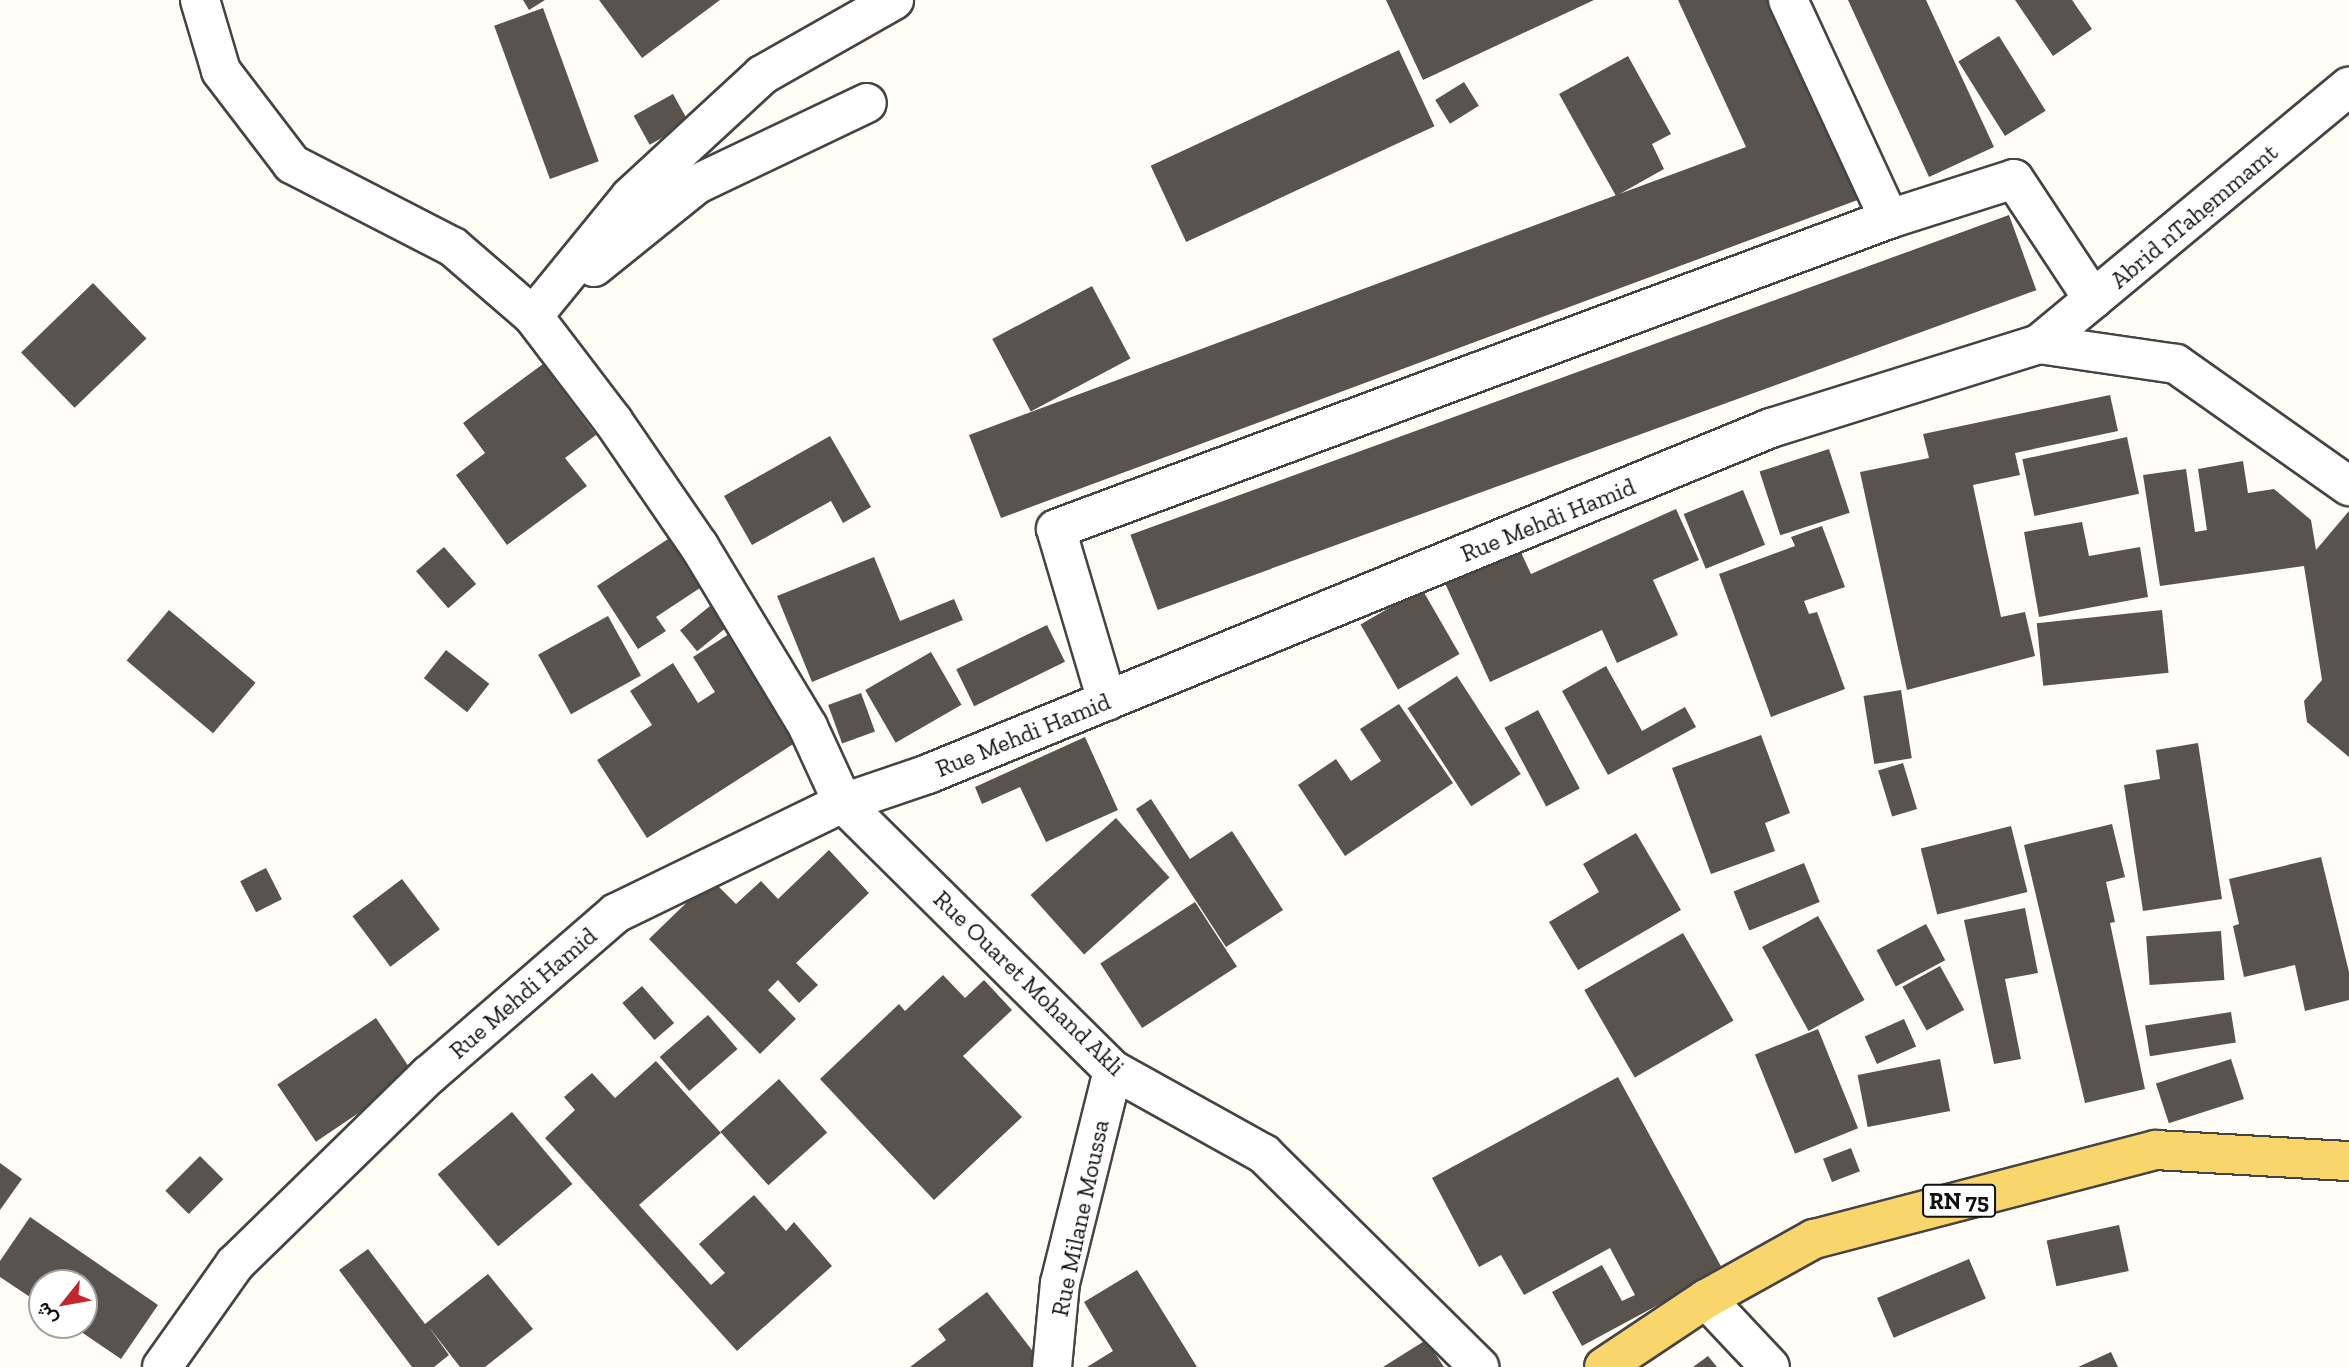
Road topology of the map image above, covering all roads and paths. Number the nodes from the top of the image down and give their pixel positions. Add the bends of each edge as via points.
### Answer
1 (200, 0) edge
2 (894, 0) edge
3 (1788, 0) edge
4 (2349, 88) edge
5 (867, 103) dead end
6 (1889, 219) junction
7 (2093, 299) junction
8 (533, 316) junction
9 (2039, 344) junction
10 (2349, 486) edge
11 (1107, 701) junction
12 (843, 803) junction
13 (1114, 1070) junction
14 (2349, 1161) edge
15 (1706, 1298) junction
16 (162, 1367) edge
17 (1052, 1367) edge
18 (1479, 1367) edge
19 (1604, 1367) edge
20 (1770, 1367) edge

1 - 8 street via 221,71 292,164 453,247
2 - 8 street via 762,75 630,197
3 - 6 street
4 - 7 street, Abrid nTaḥemmamt
5 - 8 street via 697,184
6 - 7 street via 2014,180
6 - 11 street via 1056,528
7 - 9 street, Abrid nTaḥemmamt
8 - 12 street via 699,545 808,727
9 - 10 street via 2176,365
9 - 11 street, Rue Mehdi Hamid via 1771,428
11 - 12 street, Rue Mehdi Hamid
12 - 13 street, Rue Ouaret Mohand Akli
12 - 16 street, Rue Mehdi Hamid via 616,913 429,1074 235,1264
13 - 17 street, Rue Milane Moussa via 1060,1283
13 - 18 street, Rue Ouaret Mohand Akli via 1264,1154
14 - 15 main road, RN 75 via 2155,1150 1814,1239
15 - 19 main road, RN 75
15 - 20 street

